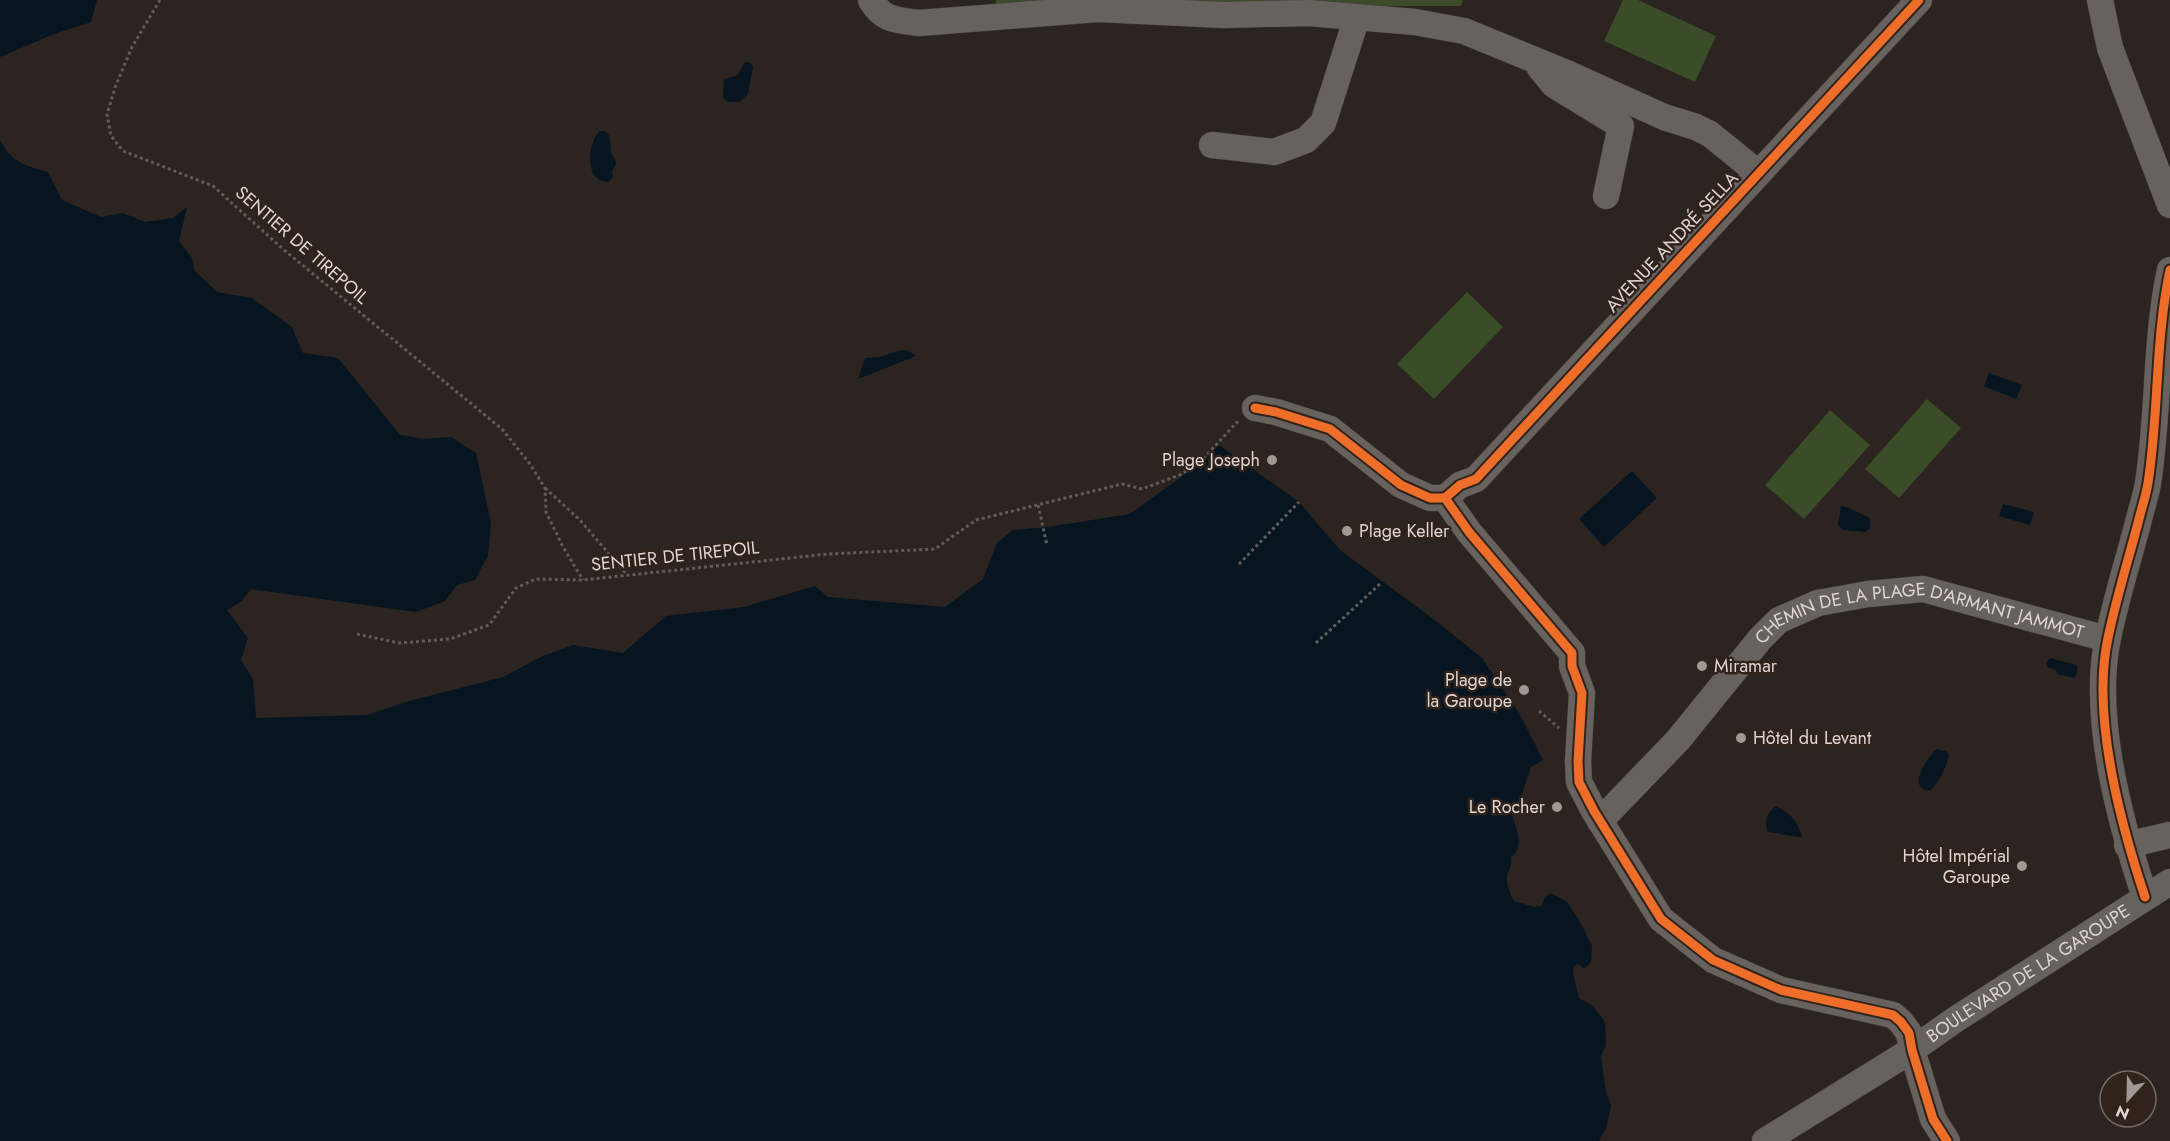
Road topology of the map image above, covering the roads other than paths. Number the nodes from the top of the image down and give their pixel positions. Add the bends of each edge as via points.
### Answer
1 (871, 0) edge
2 (1896, 0) edge
3 (1919, 0) edge
4 (2100, 0) edge
5 (1357, 17) junction
6 (1532, 58) junction
7 (1212, 145) dead end
8 (1752, 167) junction
9 (1606, 196) dead end
10 (2170, 205) edge
11 (2170, 270) edge
12 (1255, 408) road end
13 (1452, 492) junction
14 (2108, 639) junction
15 (1600, 821) junction
16 (2170, 835) edge
17 (2127, 844) junction
18 (2170, 882) edge
19 (2145, 897) junction
20 (1912, 1050) junction
21 (1766, 1141) edge
22 (1947, 1141) edge

1 - 5 street via 878,12 893,20 919,23 1097,9
2 - 8 street, AVENUE ANDRÉ SELLA
3 - 8 street, AVENUE ANDRÉ SELLA
4 - 10 street via 2110,48
5 - 6 street via 1464,31
5 - 7 street via 1323,123 1306,140 1274,152
6 - 8 street via 1664,117 1696,127
6 - 9 street via 1554,85 1621,126
8 - 13 street, AVENUE ANDRÉ SELLA via 1476,478
11 - 14 street via 2163,301 2148,484
12 - 13 street via 1330,429 1401,485 1430,498
13 - 15 street via 1444,518 1452,538 1561,664 1572,666 1582,693 1577,776
14 - 15 street, CHEMIN DE LA PLAGE D'ARMANT JAMMOT via 1923,589 1818,603 1779,620 1766,633 1678,740
14 - 17 street via 2103,685 2105,726
15 - 20 street via 1661,919 1713,960 1781,990 1893,1015 1909,1033
16 - 17 street
17 - 19 street
18 - 19 street, BOULEVARD DE LA GAROUPE
19 - 20 street, BOULEVARD DE LA GAROUPE
20 - 21 street, BOULEVARD DE LA GAROUPE
20 - 22 street via 1933,1119

